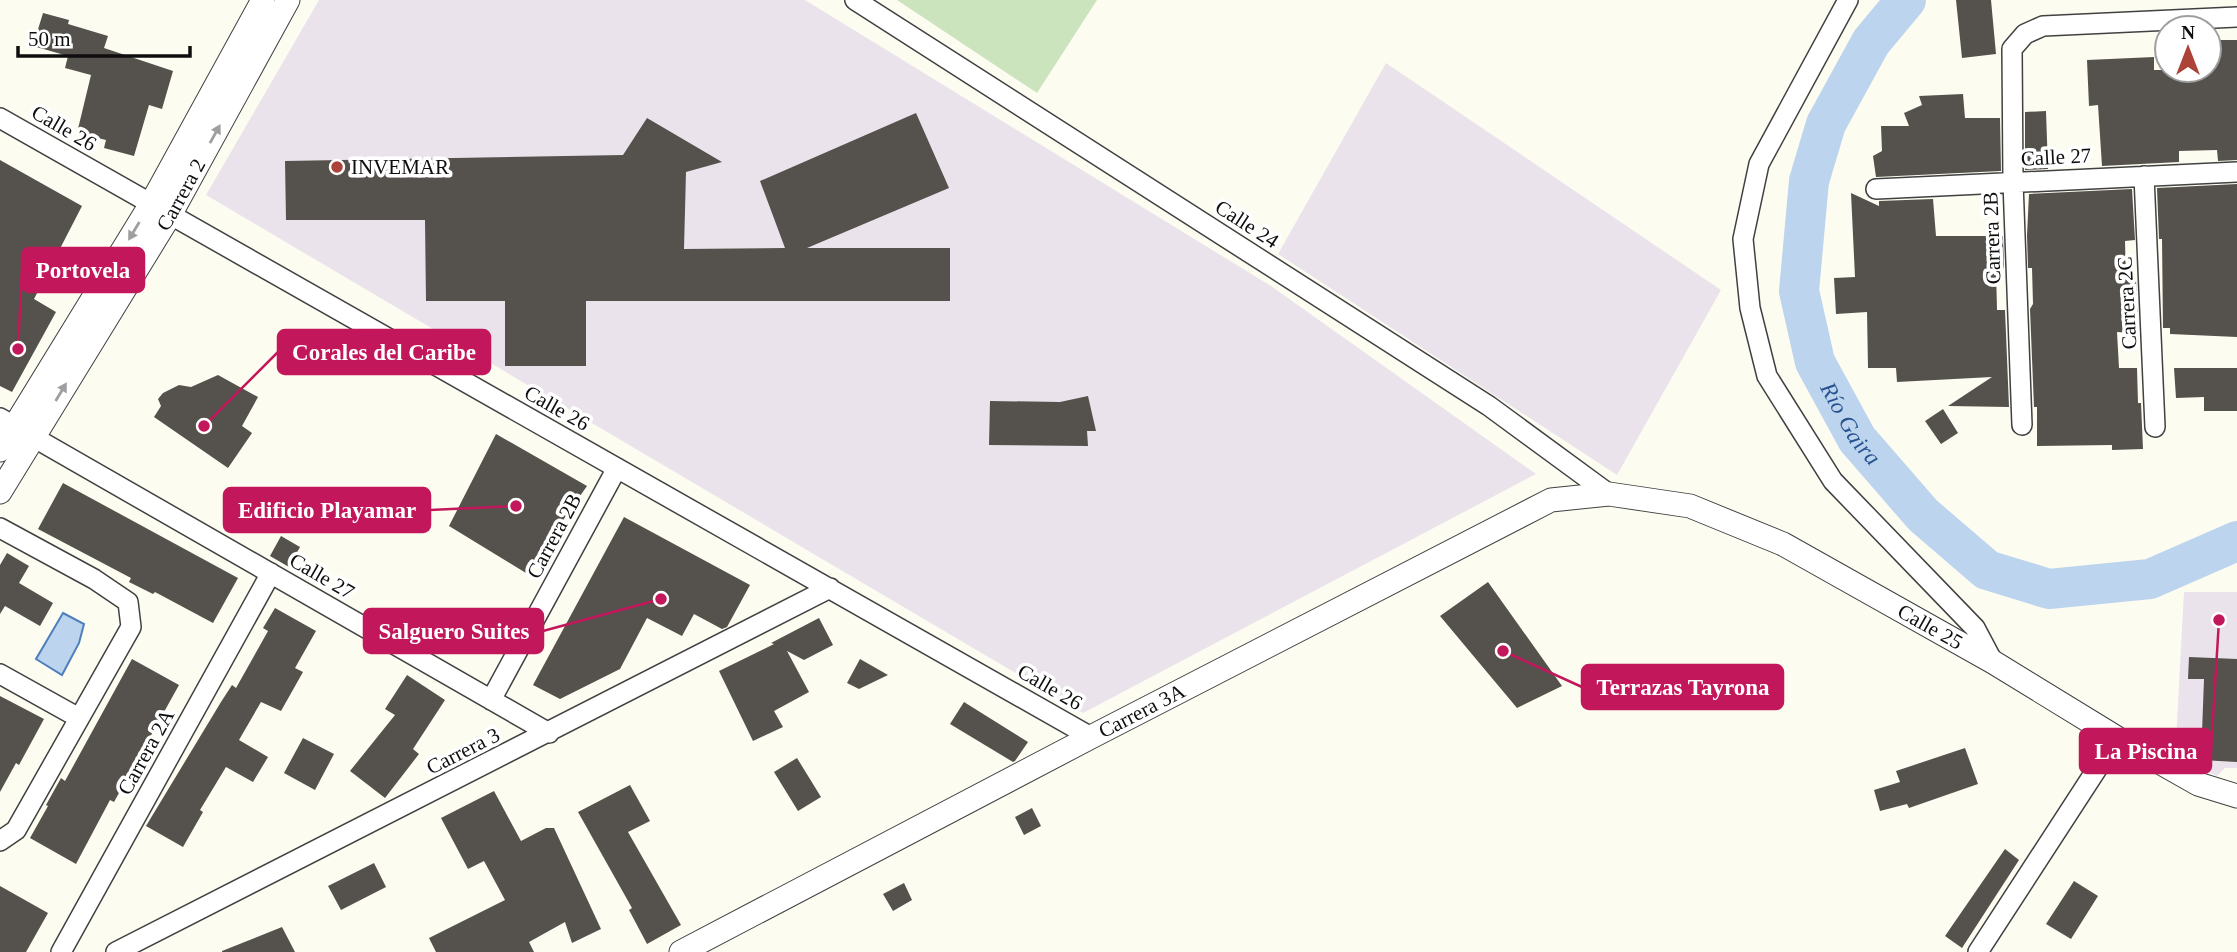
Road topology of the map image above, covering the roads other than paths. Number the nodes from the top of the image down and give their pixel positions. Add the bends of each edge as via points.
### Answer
1 (263, 0) edge
2 (288, 0) edge
3 (855, 0) edge
4 (1848, 0) edge
5 (2237, 17) edge
6 (0, 118) edge
7 (2237, 172) edge
8 (2144, 176) junction
9 (2013, 182) junction
10 (1876, 189) dead end
11 (160, 209) junction
12 (2022, 425) dead end
13 (16, 427) edge
14 (2155, 428) dead end
15 (0, 450) edge
16 (617, 468) junction
17 (0, 492) edge
18 (1609, 494) junction
19 (0, 528) edge
20 (271, 573) junction
21 (830, 589) junction
22 (1993, 662) junction
23 (0, 674) edge
24 (491, 700) junction
25 (79, 718) junction
26 (549, 733) junction
27 (1091, 737) junction
28 (2117, 738) junction
29 (2237, 796) edge
30 (0, 841) edge
31 (61, 952) edge
32 (116, 952) edge
33 (681, 952) edge
34 (1978, 952) edge

1 - 11 street, Carrera 2
11 -> 2 street, Carrera 2
3 - 18 street, Calle 24 via 1489,406
4 - 22 street via 1759,164 1743,239 1750,308 1767,376 1833,481 1975,628
5 - 9 street, Carrera 2B via 2043,26 2025,34 2012,49
6 - 11 street, Calle 26
7 - 8 street, Calle 27
8 - 9 street, Calle 27
8 - 14 street, Carrera 2C
9 - 10 street, Calle 27
9 - 12 street, Carrera 2B
11 - 13 street, Carrera 2
11 - 16 street, Calle 26
13 - 15 street, Carrera 2
13 - 17 street, Carrera 2
13 - 20 street, Calle 27
16 - 21 street, Calle 26
16 - 24 street, Carrera 2B
18 - 22 street, Calle 25 via 1690,506 1783,544
18 - 27 street, Carrera 3A via 1551,500
19 - 25 street via 128,602 131,627
20 - 24 street, Calle 27
20 - 31 street, Carrera 2A
21 - 26 street, Carrera 3
21 - 27 street, Calle 26
22 - 28 street, Calle 25
23 - 25 street
24 - 26 street, Calle 27
25 - 30 street via 16,830
26 - 32 street, Carrera 3
27 - 33 street, Carrera 3A
28 - 29 street, Calle 25 via 2198,784
28 - 34 street

